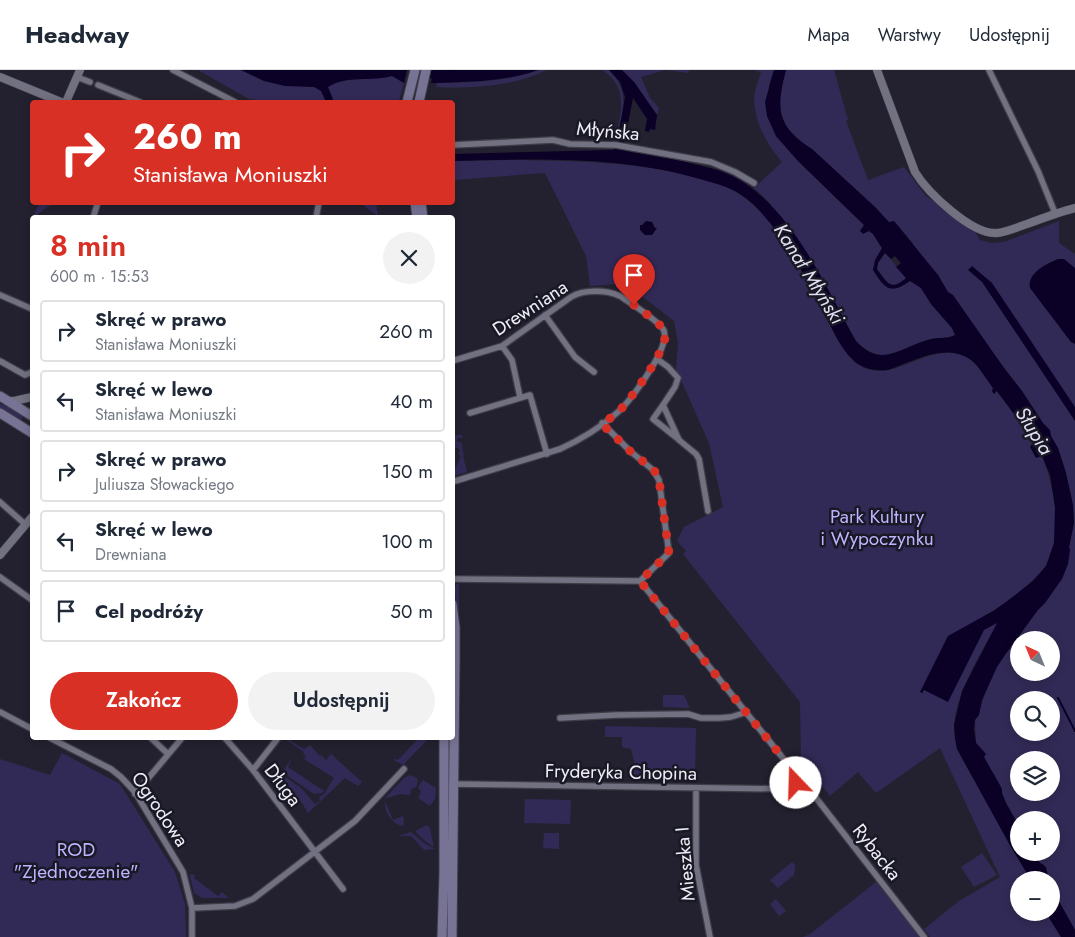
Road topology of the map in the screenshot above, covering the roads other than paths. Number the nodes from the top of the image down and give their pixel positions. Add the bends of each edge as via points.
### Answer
1 (173, 70) edge
2 (415, 70) edge
3 (426, 70) edge
4 (877, 70) edge
5 (989, 70) edge
6 (79, 74) edge
7 (0, 77) edge
8 (90, 82) dead end
9 (98, 86) dead end
10 (56, 100) edge
11 (67, 100) edge
12 (135, 100) edge
13 (231, 100) edge
14 (407, 100) edge
15 (419, 100) edge
16 (455, 145) edge
17 (754, 183) dead end
18 (1075, 208) edge
19 (1055, 213) junction
20 (0, 295) edge
21 (30, 308) edge
22 (545, 316) junction
23 (502, 346) junction
24 (657, 359) junction
25 (455, 360) edge
26 (0, 361) edge
27 (594, 372) dead end
28 (30, 373) edge
29 (30, 397) edge
30 (4, 398) edge
31 (520, 398) junction
32 (663, 405) junction
33 (0, 413) edge
34 (470, 413) dead end
35 (30, 415) edge
36 (602, 424) junction
37 (30, 432) edge
38 (679, 440) junction
39 (547, 454) junction
40 (455, 481) edge
41 (0, 502) edge
42 (708, 511) dead end
43 (30, 520) edge
44 (26, 525) junction
45 (0, 555) edge
46 (0, 577) edge
47 (455, 579) edge
48 (640, 581) junction
49 (30, 599) edge
50 (0, 712) edge
51 (746, 712) junction
52 (560, 718) dead end
53 (30, 728) edge
54 (54, 740) edge
55 (153, 740) edge
56 (180, 740) edge
57 (227, 740) edge
58 (276, 740) edge
59 (444, 740) edge
60 (451, 740) edge
61 (168, 754) junction
62 (404, 769) dead end
63 (253, 770) junction
64 (799, 778) junction
65 (448, 784) junction
66 (806, 786) junction
67 (797, 787) junction
68 (696, 788) junction
69 (136, 794) junction
70 (315, 852) junction
71 (343, 889) dead end
72 (192, 908) junction
73 (192, 937) edge
74 (442, 937) edge
75 (452, 937) edge
76 (710, 937) edge
77 (924, 937) edge

1 - 13 street
2 - 14 main road
3 - 15 main road
4 - 19 street via 916,172 940,202 982,230 995,233
5 - 19 street
6 - 8 street
6 - 11 street
7 - 10 street
9 - 12 street
16 - 17 street, Młyńska via 553,140 570,144 626,146 711,162
18 - 19 street
20 - 21 street
22 - 23 street, Drewniana
22 - 24 street, Drewniana via 575,294 614,293 660,325 665,338
22 - 27 street via 575,357
23 - 25 street, Drewniana
23 - 31 street via 512,360
24 - 32 street via 678,378 676,387
24 - 36 street via 620,410
26 - 28 street via 25,375
29 - 30 street via 14,401
30 - 35 main road
31 - 34 street
31 - 39 street via 530,394
32 - 38 street
32 - 38 street via 653,419
33 - 37 main road
36 - 39 street via 574,443
36 - 48 street via 654,470 659,480 669,553
38 - 42 street via 696,454
39 - 40 street
41 - 44 street
43 - 44 street
44 - 45 street
46 - 49 street
47 - 48 street
48 - 51 street
50 - 53 street
51 - 52 street via 719,718 688,714
51 - 64 street
54 - 69 street, Ogrodowa via 110,769 122,777
55 - 61 street
56 - 61 street
57 - 63 street, Długa
58 - 63 street
59 - 65 main road
60 - 65 main road
61 - 69 street
62 - 70 street via 358,819
63 - 70 street, Długa
64 - 66 street via 805,779
64 - 67 street
65 - 68 street, Fryderyka Chopina
65 - 74 main road
65 - 75 main road
66 - 67 street
66 - 77 street, Rybacka
67 - 68 street, Fryderyka Chopina
68 - 76 street, Mieszka I via 696,865
69 - 72 street, Ogrodowa via 183,872
70 - 71 street, Długa
70 - 72 street via 257,897 243,904
72 - 73 street, Ogrodowa

